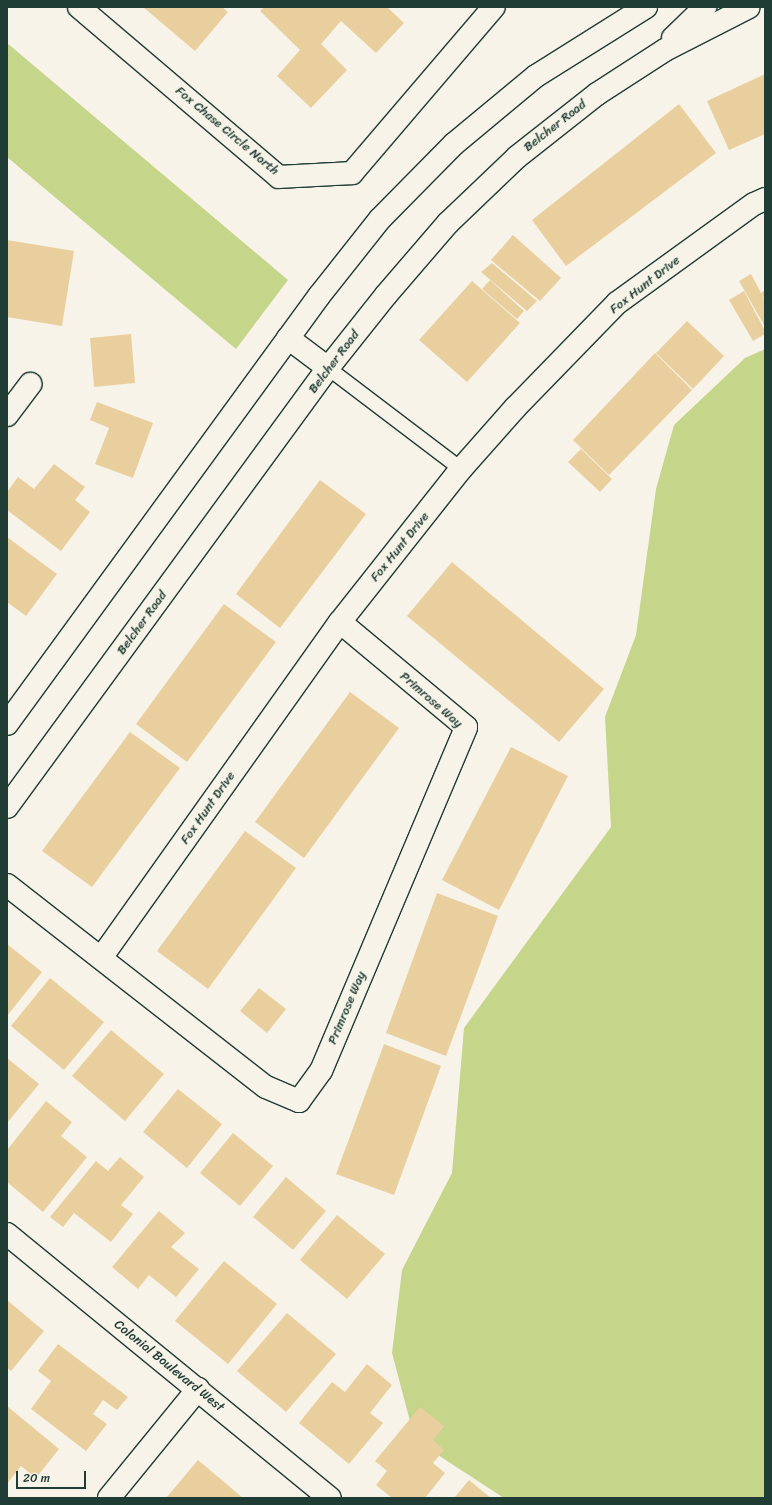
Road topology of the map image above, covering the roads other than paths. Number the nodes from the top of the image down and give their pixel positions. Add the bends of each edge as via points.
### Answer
1 (79, 7) edge
2 (494, 7) edge
3 (646, 7) edge
4 (706, 7) edge
5 (749, 7) edge
6 (656, 56) junction
7 (765, 199) edge
8 (288, 338) junction
9 (328, 368) junction
10 (30, 384) dead end
11 (7, 415) edge
12 (461, 469) junction
13 (340, 622) junction
14 (7, 724) edge
15 (7, 807) edge
16 (7, 884) edge
17 (101, 958) junction
18 (7, 1234) edge
19 (198, 1389) junction
20 (109, 1498) edge
21 (330, 1498) edge

1 - 2 street, Fox Chase Circle North via 279,177 352,173
3 - 8 street via 536,76 454,144 380,219
4 - 6 street
5 - 6 street, Belcher Road
6 - 9 street, Belcher Road via 597,94 517,157 448,224 386,295
7 - 12 street, Fox Hunt Drive via 754,204 617,303 515,408
8 - 9 street
8 - 14 street
9 - 12 lane
9 - 15 street, Belcher Road
10 - 11 street
12 - 13 street, Fox Hunt Drive
13 - 17 street, Fox Hunt Drive
13 - 17 street, Primrose Way via 466,727 321,1071 299,1101 266,1087
16 - 17 street, Primrose Way
18 - 19 street, Colonial Boulevard West
19 - 20 street
19 - 21 street, Colonial Boulevard West

